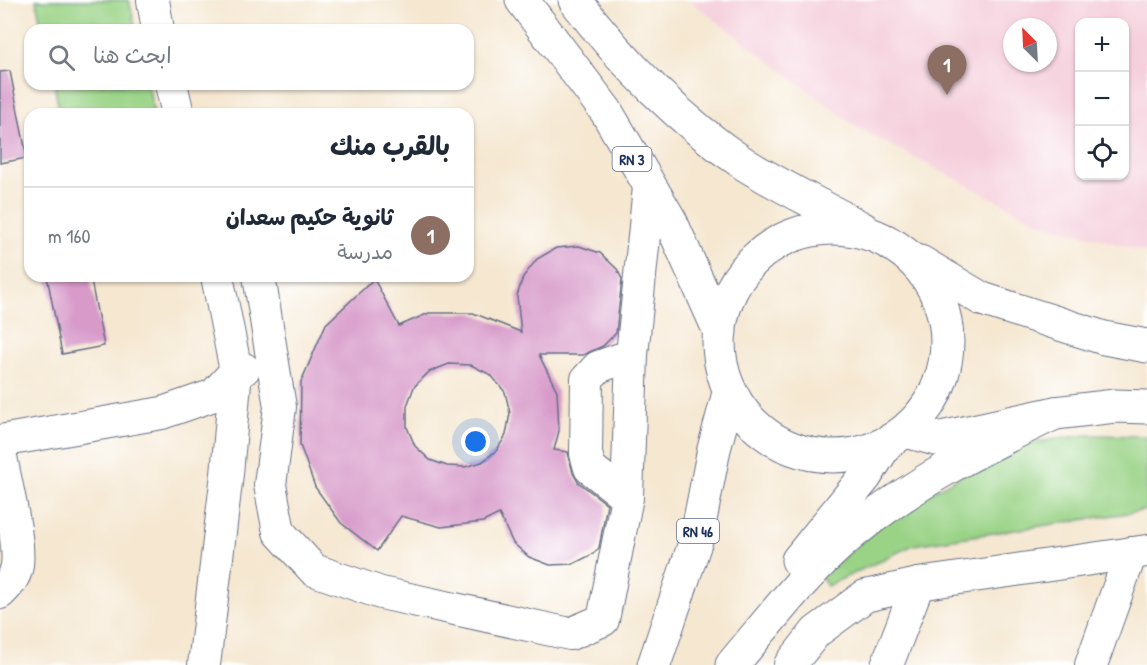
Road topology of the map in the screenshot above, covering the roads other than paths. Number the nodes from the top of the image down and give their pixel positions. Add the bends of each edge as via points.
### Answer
1 (153, 0) edge
2 (522, 0) edge
3 (575, 0) edge
4 (158, 24) edge
5 (172, 90) edge
6 (177, 108) edge
7 (649, 187) junction
8 (875, 235) junction
9 (909, 256) junction
10 (219, 282) edge
11 (260, 282) edge
12 (720, 332) junction
13 (1147, 346) edge
14 (632, 355) junction
15 (243, 370) junction
16 (729, 393) junction
17 (1147, 407) edge
18 (1055, 413) junction
19 (896, 437) junction
20 (0, 441) edge
21 (0, 451) edge
22 (627, 497) junction
23 (1139, 552) edge
24 (918, 584) junction
25 (0, 593) edge
26 (204, 665) edge
27 (654, 665) edge
28 (721, 665) edge
29 (732, 665) edge
30 (790, 665) edge
31 (887, 665) edge
32 (1091, 665) edge

1 - 4 street
2 - 7 main road, RN 3 via 606,111
3 - 8 main road via 603,37 669,104 737,158
5 - 6 street
7 - 12 main road, RN 3 via 670,220
7 - 14 street
8 - 9 main road
8 - 12 main road via 841,228 806,231 773,245 746,268 728,298
9 - 13 main road via 981,299 1104,338
9 - 19 main road via 934,286 947,324 946,364 932,401
10 - 15 street
11 - 22 street via 280,407 270,484 279,532 314,570 381,593 570,634 603,620
12 - 16 main road via 719,363
14 - 22 street
14 - 22 street via 598,367 587,379 586,454 590,468
15 - 20 street via 214,395 162,413
15 - 26 street
16 - 19 main road via 751,422 780,443 815,455 851,455
16 - 27 main road, RN 46 via 696,540
17 - 18 main road via 1115,406
18 - 19 main road via 936,439
18 - 29 main road via 966,455 904,493 862,525 805,579
19 - 28 main road via 748,618
21 - 25 street via 17,549 16,569
23 - 24 street
23 - 32 street
24 - 30 street via 865,596 816,632
24 - 31 street

